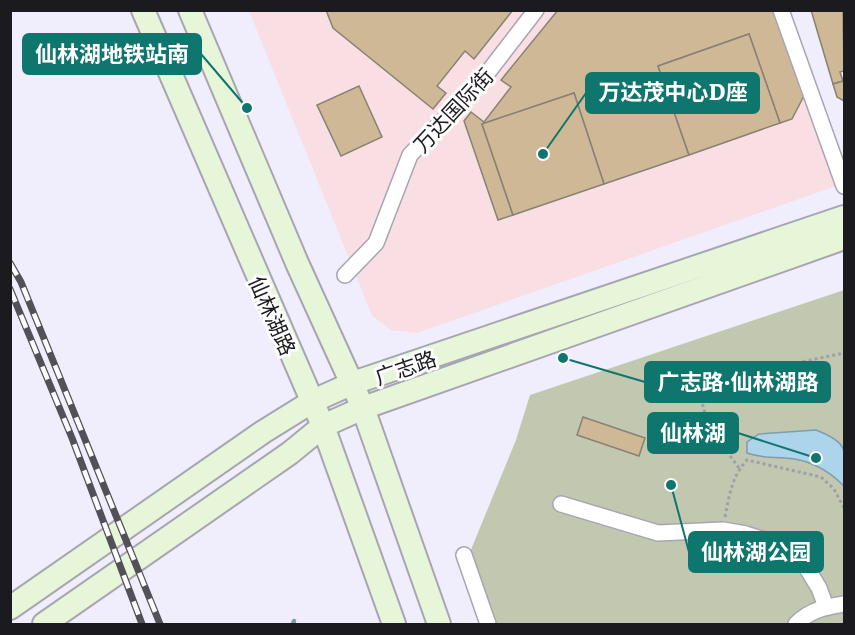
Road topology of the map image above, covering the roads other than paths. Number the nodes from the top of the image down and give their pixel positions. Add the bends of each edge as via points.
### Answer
1 (143, 10) edge
2 (190, 10) edge
3 (537, 10) edge
4 (781, 10) edge
5 (844, 186) edge
6 (844, 217) edge
7 (844, 238) edge
8 (345, 275) dead end
9 (353, 383) junction
10 (313, 401) junction
11 (363, 408) junction
12 (323, 426) junction
13 (203, 474) junction
14 (220, 502) junction
15 (561, 504) dead end
16 (464, 555) dead end
17 (844, 604) edge
18 (825, 607) junction
19 (10, 608) edge
20 (44, 624) edge
21 (394, 624) edge
22 (439, 624) edge
23 (488, 624) edge
24 (796, 624) edge

1 - 10 street, 仙林湖路 via 256,278
2 - 9 street, 仙林湖路 via 297,263
3 - 8 street, 万达国际街 via 482,80 410,155 376,243
4 - 5 street
6 - 9 street, 广志路
7 - 11 street, 广志路
9 - 10 street, 广志路
9 - 11 street, 仙林湖路
10 - 12 street, 仙林湖路
10 - 13 street, 广志路
11 - 12 street, 广志路
11 - 22 street, 仙林湖路
12 - 14 street, 广志路
12 - 21 street, 仙林湖路
13 - 14 street via 213,478
13 - 19 street, 广志路
14 - 20 street, 广志路
15 - 18 street via 658,533 723,530 770,542 805,565
16 - 23 street
17 - 18 street
18 - 24 street via 807,614

